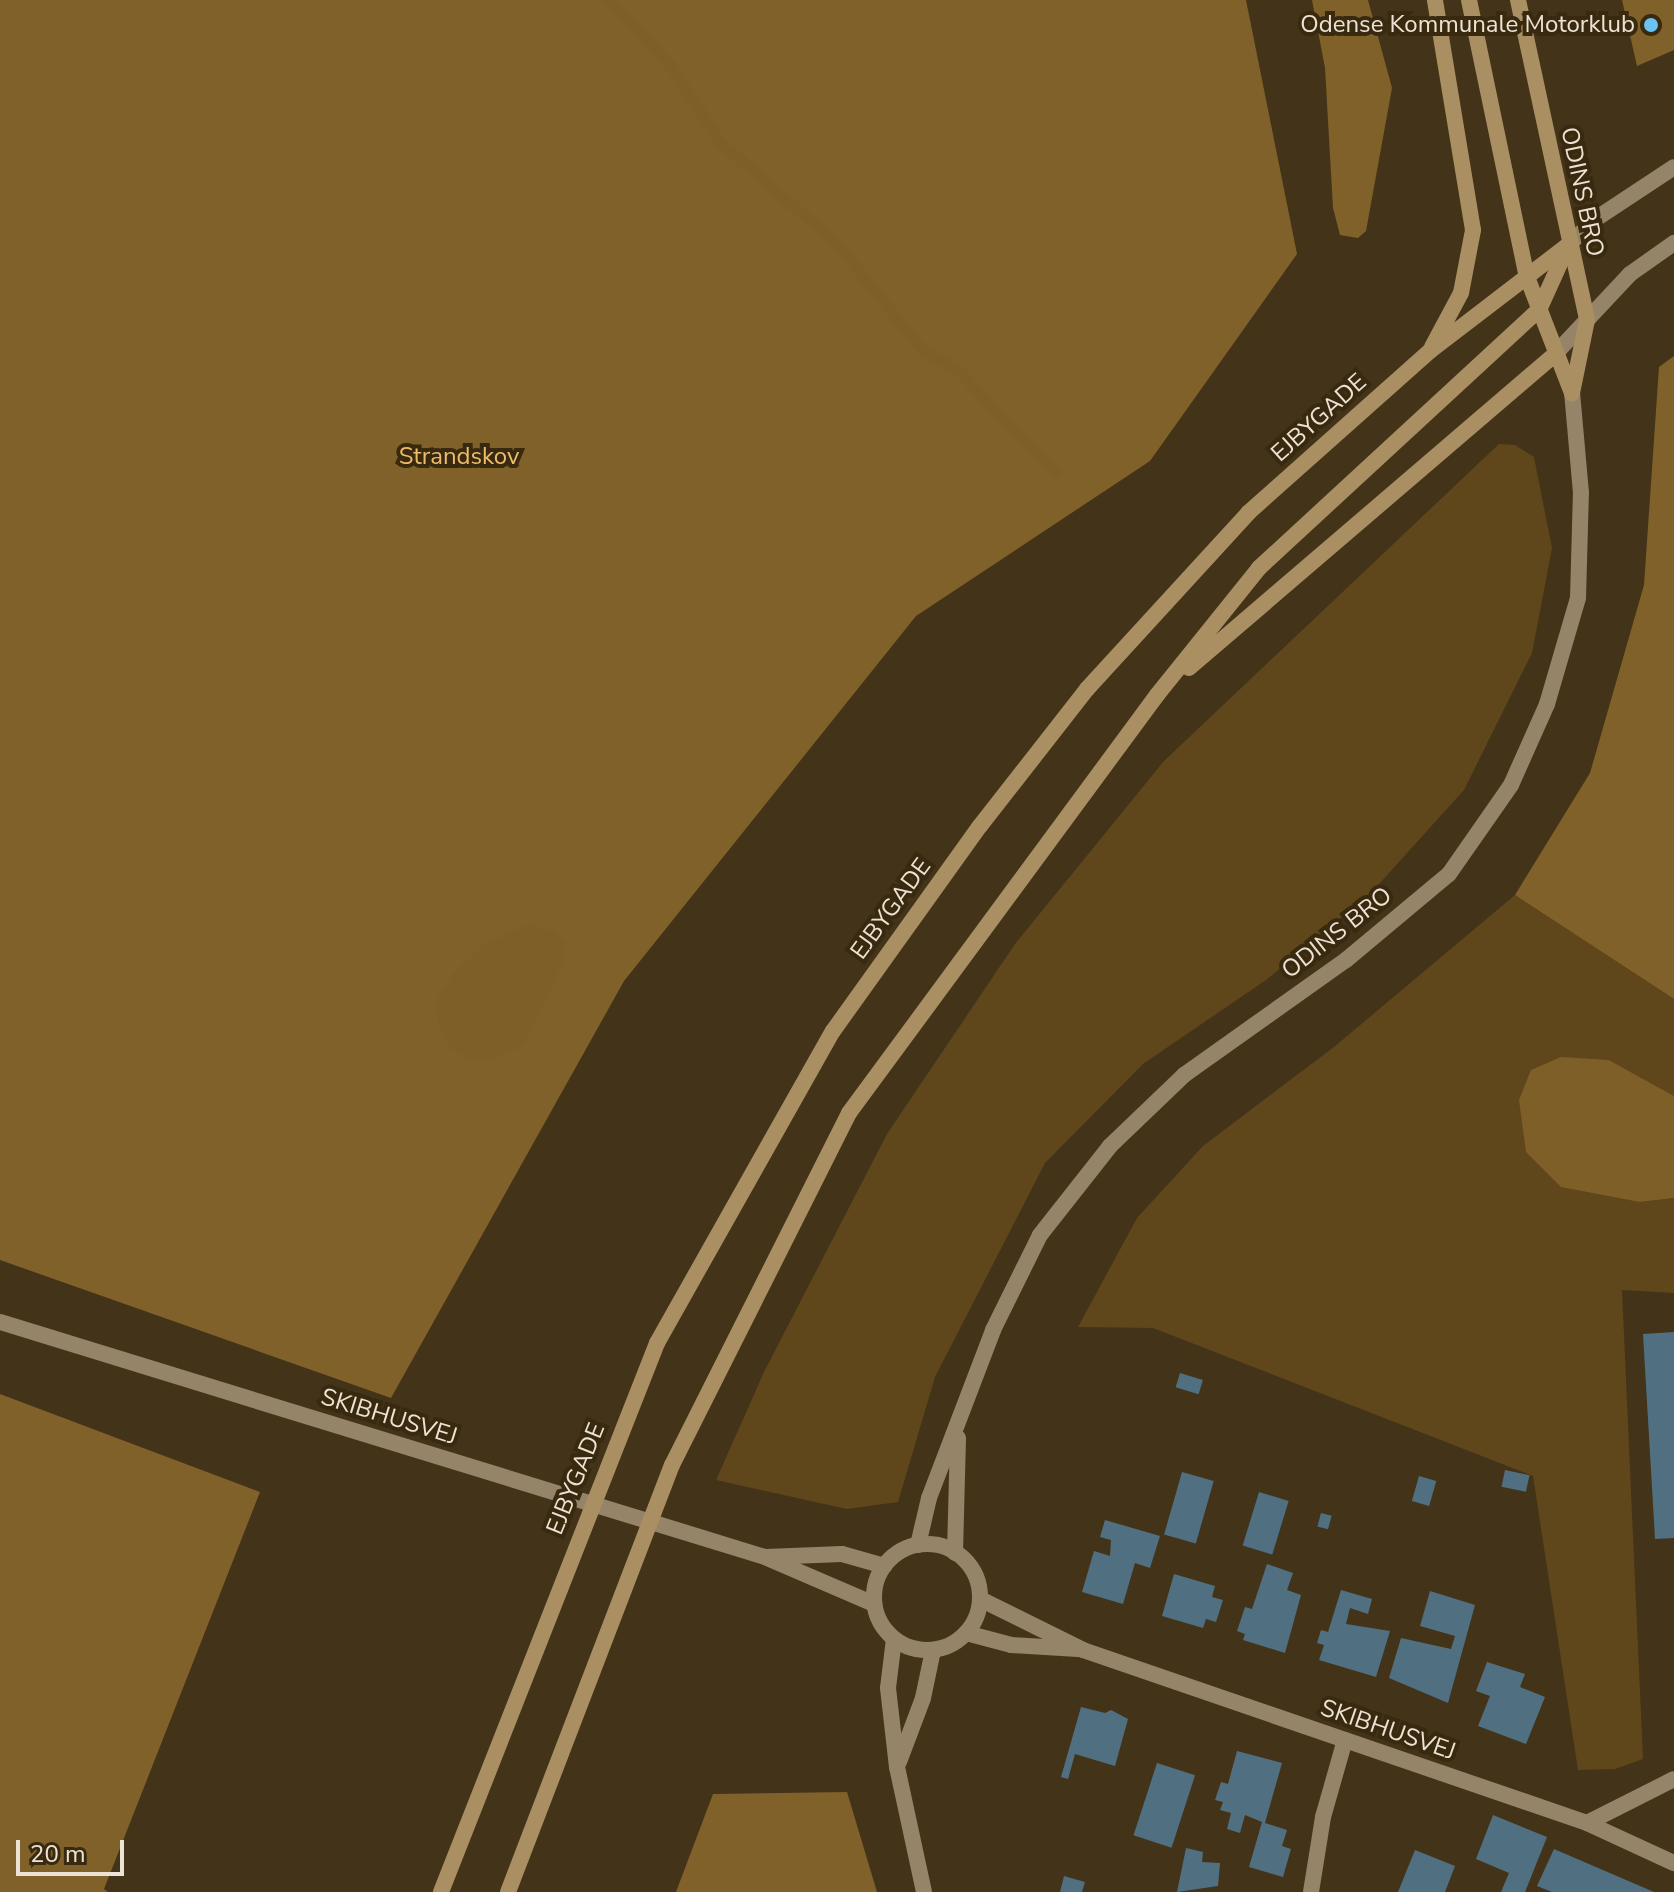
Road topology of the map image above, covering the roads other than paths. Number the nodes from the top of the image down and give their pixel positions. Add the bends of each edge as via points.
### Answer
1 (1435, 0) edge
2 (1469, 0) edge
3 (1518, 0) edge
4 (1674, 167) edge
5 (1674, 243) edge
6 (1567, 246) junction
7 (1527, 277) junction
8 (1539, 310) junction
9 (1587, 320) junction
10 (1430, 351) junction
11 (1555, 354) junction
12 (1572, 393) junction
13 (1157, 695) junction
14 (0, 1322) edge
15 (958, 1432) junction
16 (918, 1545) junction
17 (955, 1553) junction
18 (765, 1557) junction
19 (884, 1566) junction
20 (980, 1599) junction
21 (874, 1604) junction
22 (966, 1633) junction
23 (894, 1639) junction
24 (933, 1650) junction
25 (1083, 1650) junction
26 (1345, 1740) junction
27 (897, 1767) junction
28 (1674, 1779) edge
29 (1587, 1823) junction
30 (1674, 1863) edge
31 (441, 1892) edge
32 (508, 1892) edge
33 (924, 1892) edge
34 (1311, 1892) edge

1 - 10 main road via 1473,230 1461,293
2 - 7 main road, ODINS BRO
3 - 6 main road, ODINS BRO
4 - 6 street, EJBYGADE via 1597,218
5 - 9 street via 1630,274
6 - 7 main road, EJBYGADE
6 - 8 main road
6 - 9 main road, ODINS BRO
7 - 8 main road, ODINS BRO
7 - 10 main road, EJBYGADE
8 - 11 main road, ODINS BRO
8 - 13 main road via 1259,568
9 - 11 street
9 - 12 main road, ODINS BRO
10 - 31 main road, EJBYGADE via 1248,513 1087,689 980,826 833,1031 657,1343
11 - 12 main road, ODINS BRO
11 - 13 main road
12 - 15 street, ODINS BRO via 1581,493 1578,598 1547,704 1511,785 1449,874 1346,960 1184,1075 1110,1146 1040,1235 993,1330
13 - 32 main road via 849,1113 672,1465
14 - 18 street, SKIBHUSVEJ
15 - 16 street, ODINS BRO via 929,1498
15 - 17 street, ODINS BRO
16 - 17 street
16 - 19 street
17 - 20 street via 978,1581
18 - 19 street, SKIBHUSVEJ via 842,1554
18 - 21 street, SKIBHUSVEJ
19 - 21 street
20 - 22 street
20 - 25 street, SKIBHUSVEJ
21 - 23 street
22 - 24 street
22 - 25 street, SKIBHUSVEJ via 1011,1645
23 - 24 street
23 - 27 street via 888,1688
24 - 27 street via 923,1698
25 - 26 street, SKIBHUSVEJ
26 - 29 street, SKIBHUSVEJ
26 - 34 street via 1323,1817
27 - 33 street
28 - 29 street
29 - 30 street, SKIBHUSVEJ

